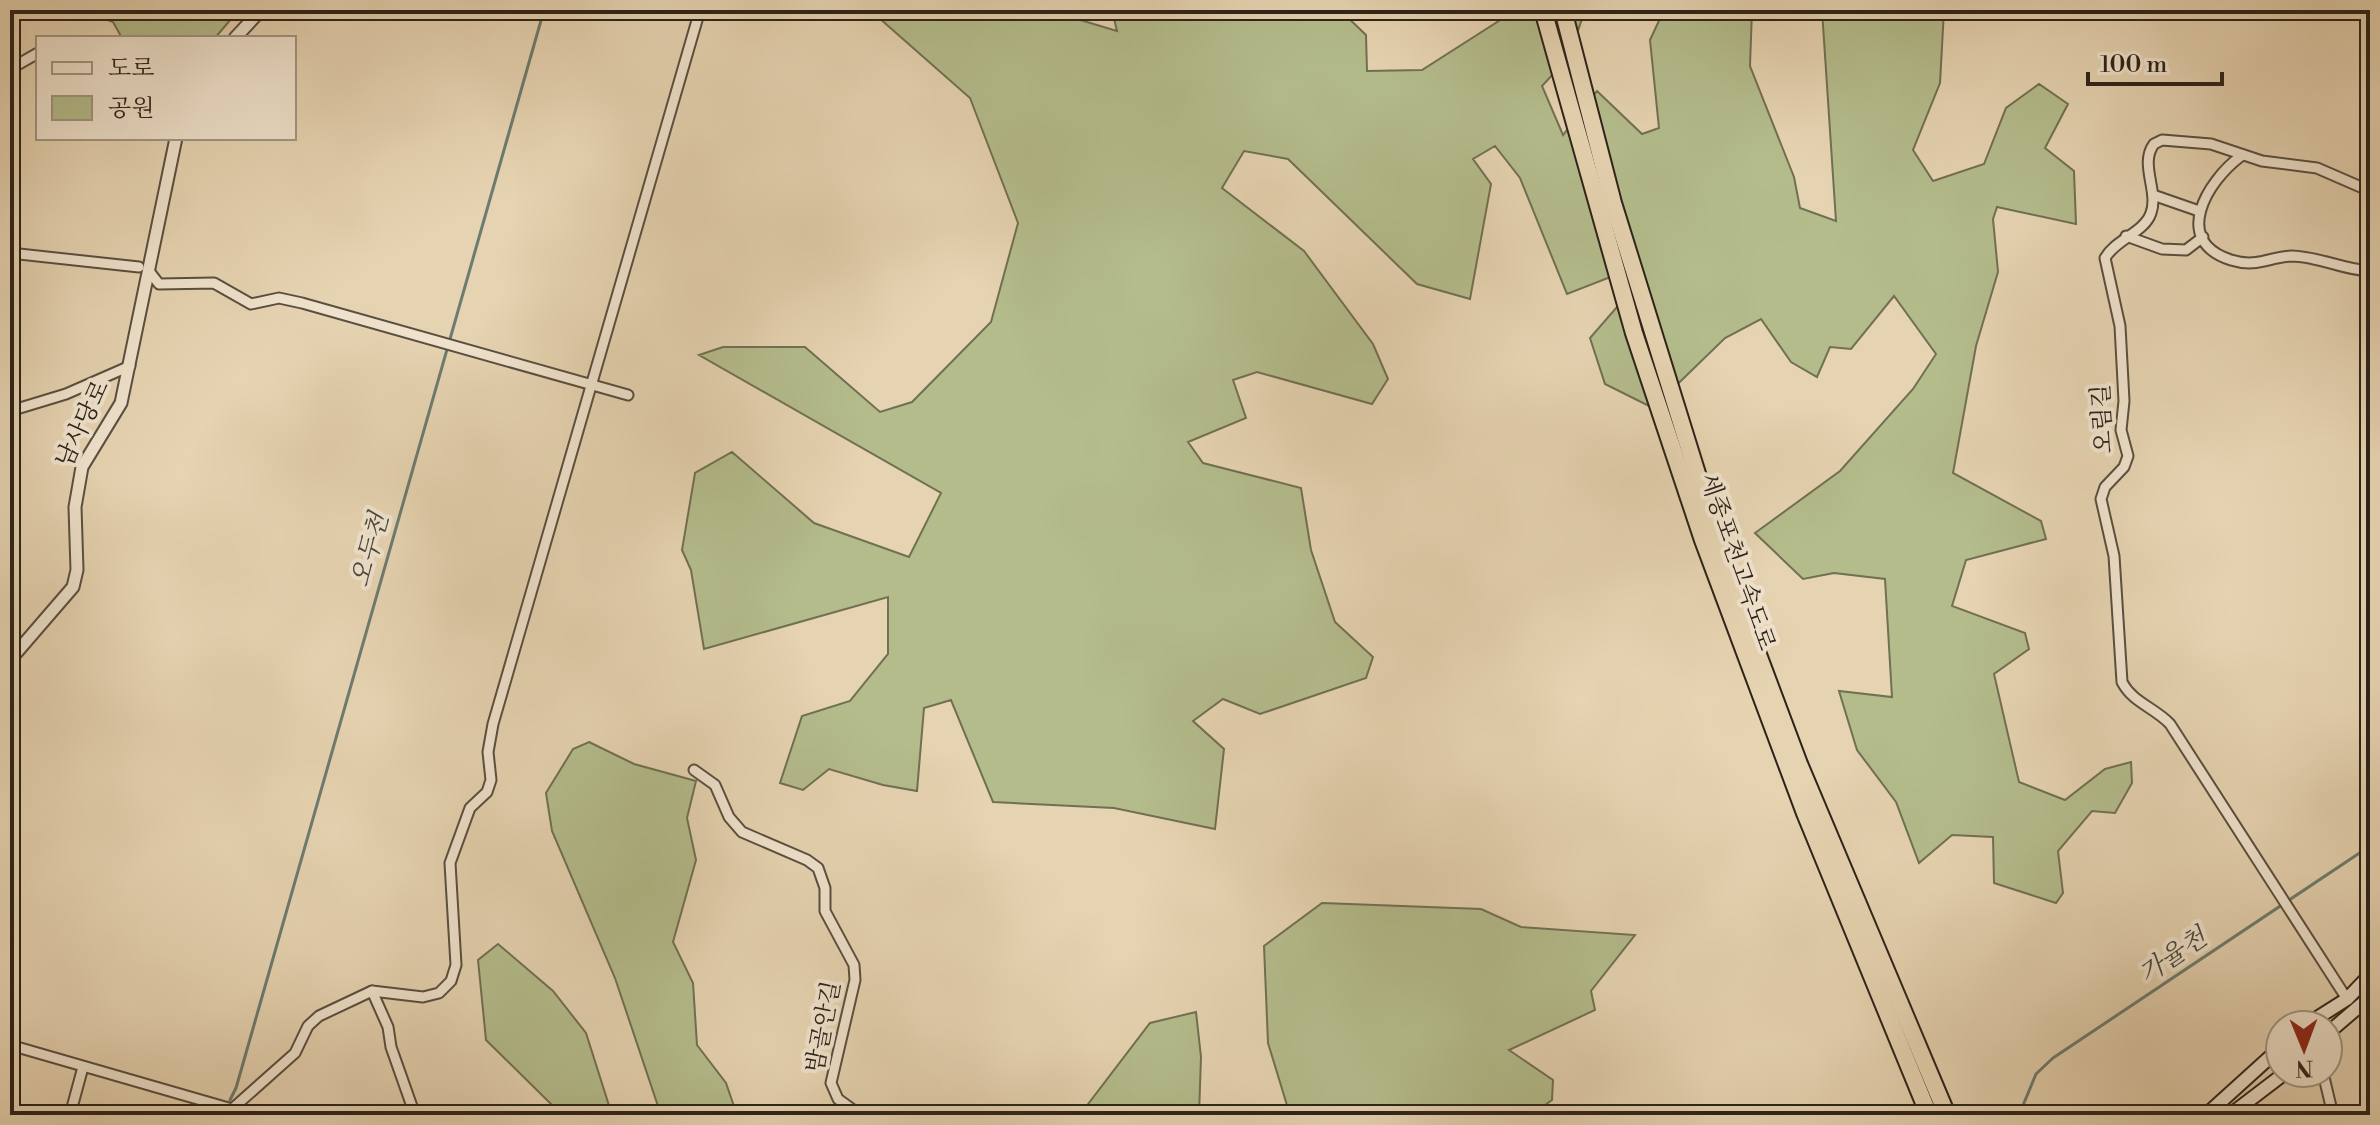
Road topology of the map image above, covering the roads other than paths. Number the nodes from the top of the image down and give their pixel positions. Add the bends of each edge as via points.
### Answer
1 (261, 10) edge
2 (700, 10) edge
3 (1543, 10) edge
4 (1563, 10) edge
5 (237, 36) edge
6 (36, 54) edge
7 (10, 69) edge
8 (176, 140) edge
9 (2241, 156) junction
10 (2370, 191) edge
11 (2153, 195) junction
12 (2199, 211) junction
13 (2126, 236) junction
14 (2203, 237) junction
15 (10, 253) edge
16 (144, 269) junction
17 (2370, 271) edge
18 (130, 366) junction
19 (592, 383) junction
20 (628, 395) dead end
21 (10, 411) edge
22 (10, 660) edge
23 (694, 770) dead end
24 (2370, 975) edge
25 (372, 991) junction
26 (2370, 997) edge
27 (2347, 999) junction
28 (2331, 1009) edge
29 (2344, 1019) edge
30 (10, 1045) edge
31 (2264, 1062) edge
32 (83, 1067) junction
33 (2264, 1089) edge
34 (2327, 1089) edge
35 (232, 1112) edge
36 (70, 1115) edge
37 (415, 1115) edge
38 (860, 1115) edge
39 (1929, 1115) edge
40 (1947, 1115) edge
41 (2206, 1115) edge
42 (2230, 1115) edge
43 (2333, 1115) edge

1 - 5 street
2 - 19 street
3 - 39 highway, 세종포천고속도로 via 1634,333 1698,526 1800,800
4 - 40 highway, 세종포천고속도로 via 1613,203 1730,580 1799,764
6 - 7 street
8 - 16 street, 남사당로
9 - 10 street via 2317,168
9 - 11 street via 2194,141 2154,144 2148,158
9 - 12 street via 2210,187
11 - 12 street
11 - 13 street, 오림길 via 2148,219
12 - 14 street
13 - 14 street via 2162,249 2186,250
13 - 27 street, 오림길 via 2105,258 2120,326 2121,430 2128,461 2101,499 2114,556 2122,682 2131,698 2170,724
14 - 17 street via 2214,253 2233,261 2266,263 2291,256
15 - 16 street
16 - 18 street, 남사당로
16 - 19 street via 159,284 214,283 251,304 279,298
18 - 21 street
18 - 22 street, 남사당로 via 114,419 82,467 73,587
19 - 20 street
19 - 25 street via 493,724 491,780 470,808 450,863 456,965 451,981 439,993 423,997
23 - 38 street, 밤골안길 via 723,795 735,826 818,868 825,911 849,954 855,980 831,1083 838,1099
24 - 27 main road
25 - 35 street via 319,1016 295,1053
25 - 37 street
26 - 29 main road
27 - 28 main road
30 - 32 street
31 - 41 main road
32 - 35 street
32 - 36 street
33 - 42 main road
34 - 43 street

